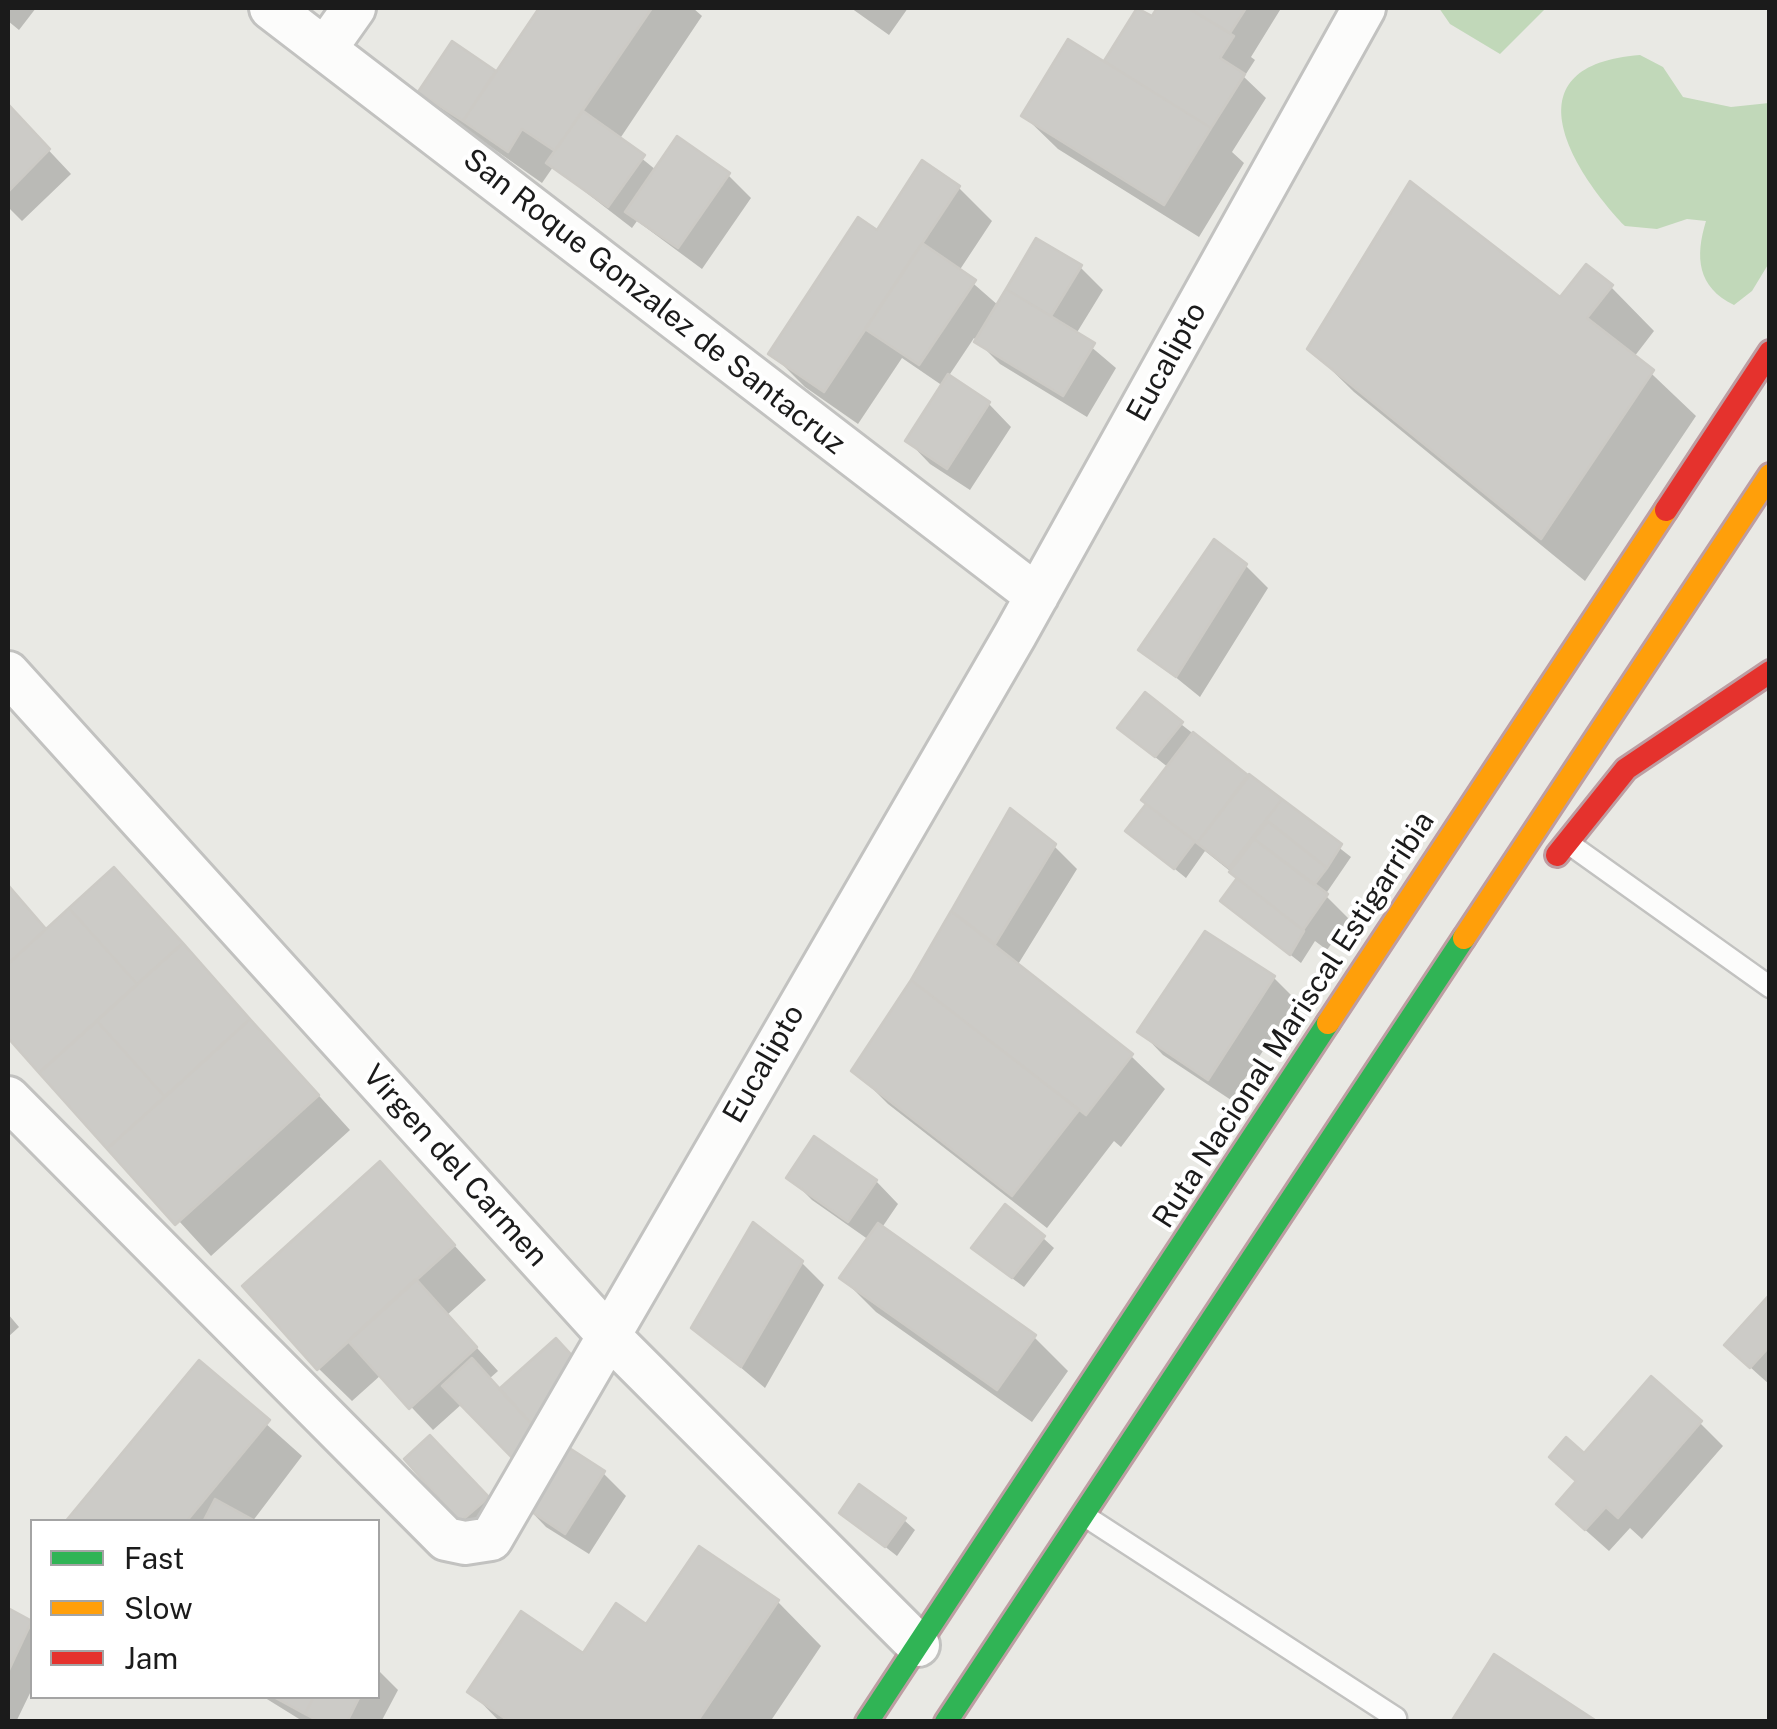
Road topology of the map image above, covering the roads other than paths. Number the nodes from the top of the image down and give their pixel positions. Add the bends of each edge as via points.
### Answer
1 (271, 8) edge
2 (354, 8) edge
3 (1364, 8) edge
4 (324, 49) junction
5 (1770, 352) edge
6 (1770, 406) edge
7 (1730, 412) junction
8 (1770, 475) edge
9 (1037, 596) junction
10 (1770, 672) edge
11 (8, 673) edge
12 (1567, 841) junction
13 (1544, 872) dead end
14 (1770, 987) edge
15 (1454, 995) dead end
16 (8, 1098) edge
17 (1312, 1168) junction
18 (607, 1334) junction
19 (1083, 1515) junction
20 (918, 1645) junction
21 (1396, 1718) dead end
22 (867, 1722) edge
23 (946, 1722) edge

1 - 4 street, San Roque Gonzalez de Santacruz
2 - 4 street
3 - 9 street, Eucalipto
4 - 9 street, San Roque Gonzalez de Santacruz
5 - 7 highway, Ruta Nacional Mariscal Estigarribia
6 - 7 highway
7 - 20 highway, Ruta Nacional Mariscal Estigarribia
8 - 17 highway
9 - 18 street, Eucalipto
10 - 12 highway via 1626,769
11 - 18 street, Virgen del Carmen
12 - 13 highway
12 - 14 lane
15 - 17 highway
16 - 18 street, Eucalipto via 446,1539 491,1539
17 - 19 highway
18 - 20 street, Virgen del Carmen
19 - 21 lane
19 - 23 highway
20 - 22 highway, Ruta Nacional Mariscal Estigarribia

